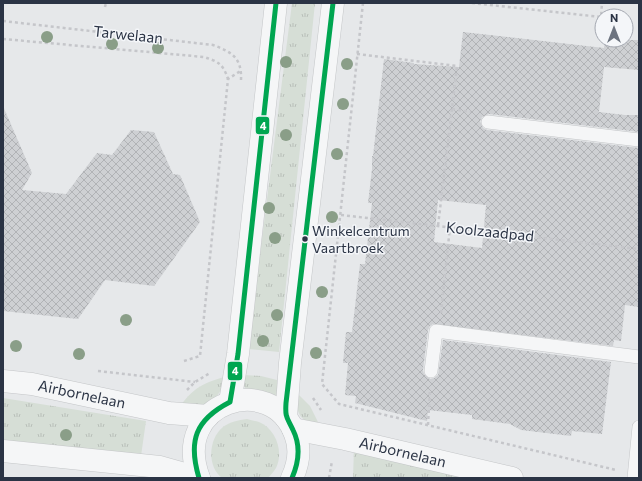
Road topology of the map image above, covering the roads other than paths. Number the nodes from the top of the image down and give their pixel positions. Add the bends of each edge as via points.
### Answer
1 (276, 3) edge
2 (333, 3) edge
3 (488, 122) dead end
4 (639, 140) edge
5 (639, 357) edge
6 (431, 371) road end
7 (3, 381) edge
8 (230, 402) junction
9 (208, 416) junction
10 (290, 424) junction
11 (639, 427) edge
12 (3, 451) edge
13 (634, 476) edge
14 (199, 478) edge
15 (292, 478) edge
16 (512, 478) edge

1 - 8 street via 238,354
2 - 10 street via 290,363
3 - 4 lane
5 - 6 lane via 436,331
7 - 9 street, Airbornelaan via 32,384 156,410
8 - 9 street via 218,407
8 - 10 street via 260,402 274,408
9 - 14 street via 194,439 192,452
10 - 15 street via 298,442 299,456 297,469
10 - 16 street, Airbornelaan
11 - 13 lane
12 - 14 street via 154,466

